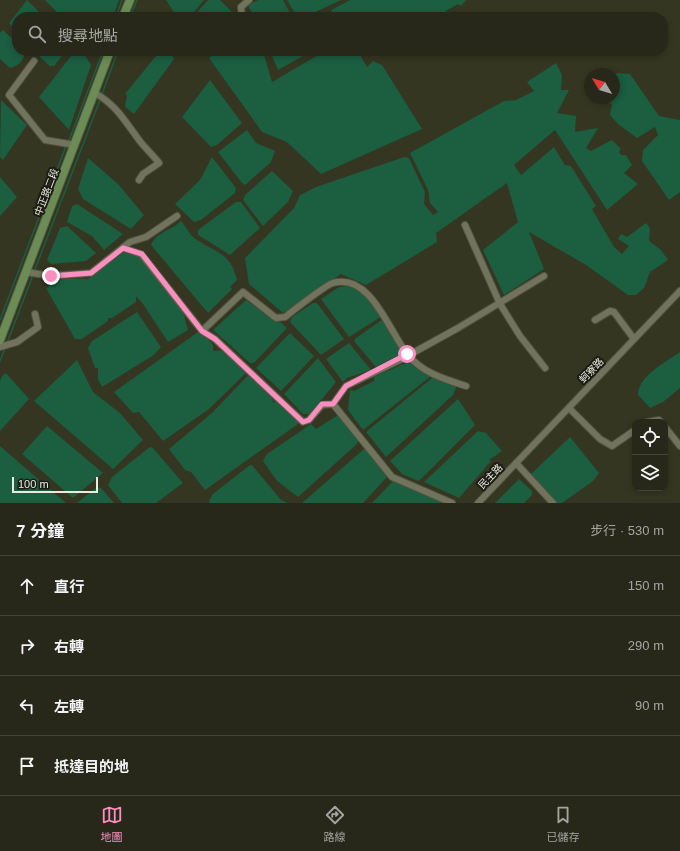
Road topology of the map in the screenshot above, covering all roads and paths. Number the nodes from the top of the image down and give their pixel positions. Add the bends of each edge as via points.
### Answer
1 (130, 0) edge
2 (249, 0) edge
3 (125, 12) edge
4 (242, 12) edge
5 (108, 56) edge
6 (34, 61) dead end
7 (95, 93) junction
8 (75, 145) junction
9 (139, 180) dead end
10 (178, 216) dead end
11 (465, 225) dead end
12 (123, 248) junction
13 (26, 272) junction
14 (544, 276) dead end
15 (680, 291) edge
16 (500, 304) junction
17 (35, 314) dead end
18 (595, 320) dead end
19 (202, 331) junction
20 (634, 339) junction
21 (0, 340) edge
22 (0, 347) edge
23 (407, 354) junction
24 (545, 368) dead end
25 (466, 386) dead end
26 (333, 404) junction
27 (569, 408) junction
28 (668, 431) edge
29 (632, 432) edge
30 (680, 446) edge
31 (516, 463) junction
32 (452, 503) edge
33 (478, 503) edge
34 (553, 503) edge

1 - 3 main road
2 - 4 street via 242,7
5 - 7 main road, 中正路二段
6 - 8 street via 9,95 45,140
7 - 8 main road, 中正路二段
7 - 9 street via 107,100 160,163 143,174
8 - 13 main road, 中正路二段
10 - 12 street via 146,237 130,242
11 - 16 street
12 - 13 street via 91,273 51,276
12 - 19 street via 142,254
13 - 21 main road, 中正路二段
14 - 16 street
15 - 20 street, 蚵寮路
16 - 23 street
16 - 24 street via 520,336
17 - 22 street via 38,327 17,342
18 - 20 street via 610,311 614,312
19 - 23 street via 243,292 276,318 285,317 332,283 347,282 362,290 383,312
19 - 26 street via 215,339 303,422 309,420 322,404
20 - 27 street, 蚵寮路
23 - 25 street via 427,372
23 - 26 street via 346,386
26 - 32 street via 392,477
27 - 29 street via 600,439 612,446
27 - 31 street, 蚵寮路
28 - 30 street
31 - 33 street, 民主路
31 - 34 street

